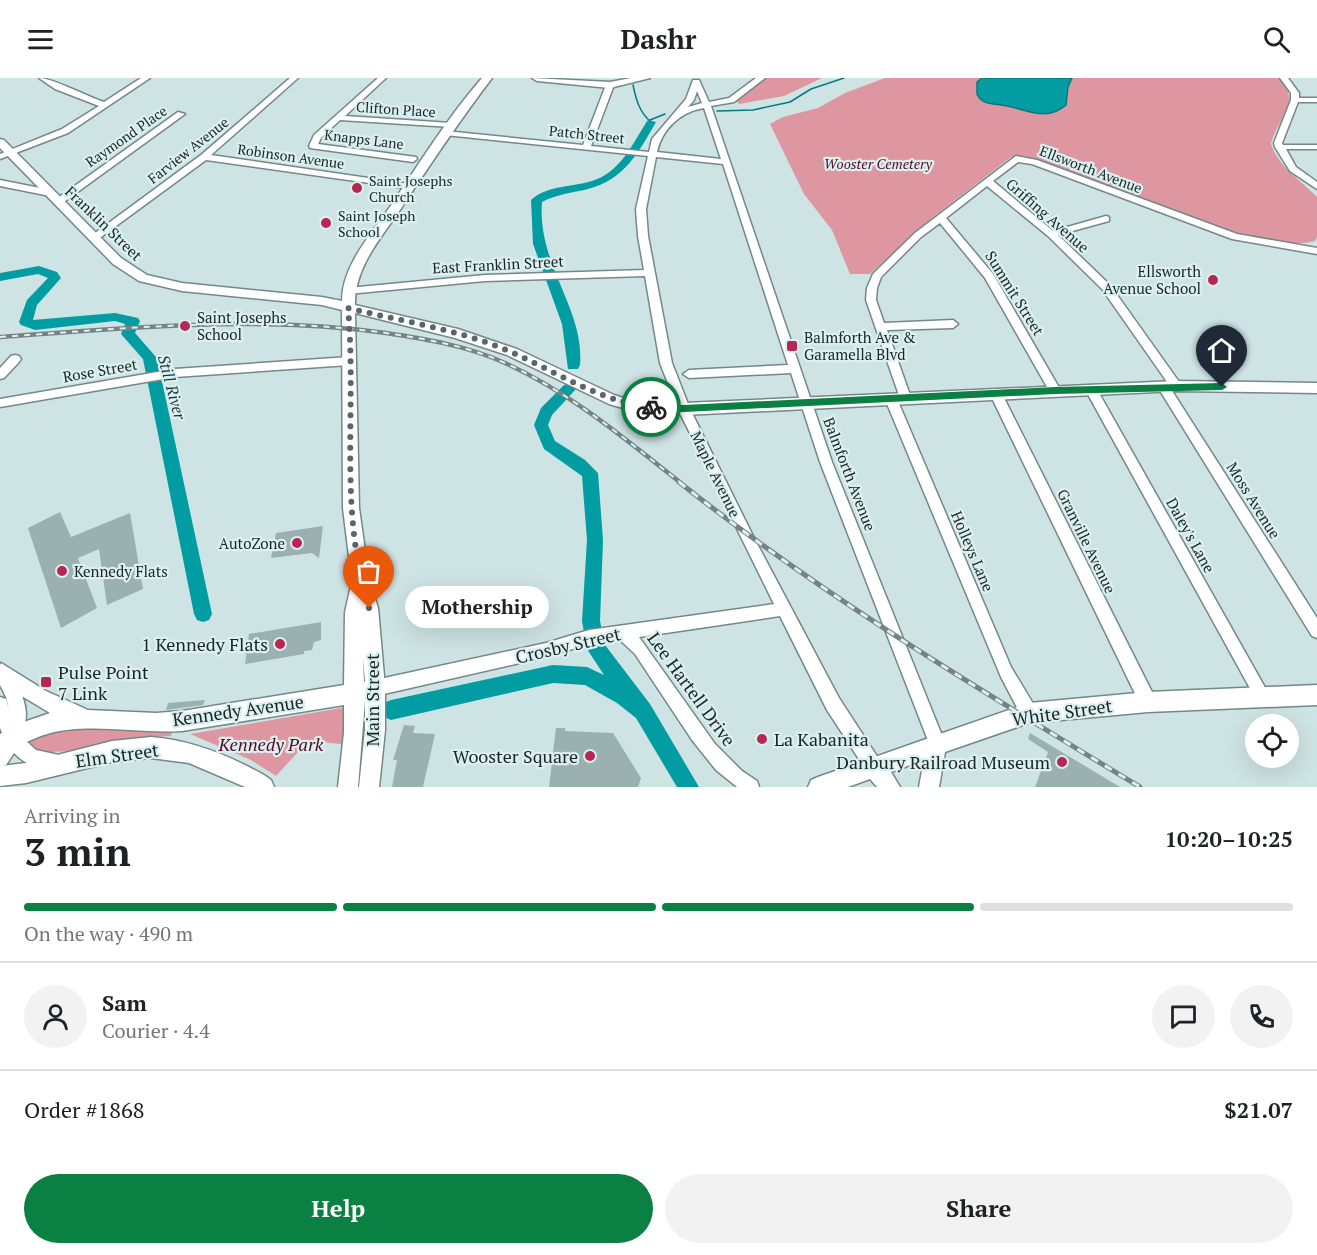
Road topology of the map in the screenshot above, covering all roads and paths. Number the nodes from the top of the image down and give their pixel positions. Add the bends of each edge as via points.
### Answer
1 (43, 78) edge
2 (146, 78) edge
3 (294, 78) edge
4 (382, 78) edge
5 (487, 78) edge
6 (537, 78) edge
7 (761, 78) edge
8 (1284, 78) edge
9 (643, 79) edge
10 (577, 80) edge
11 (695, 80) edge
12 (610, 85) junction
13 (1296, 100) junction
14 (1317, 100) edge
15 (104, 105) junction
16 (707, 105) junction
17 (181, 114) dead end
18 (339, 118) junction
19 (672, 119) junction
20 (448, 129) junction
21 (0, 142) edge
22 (1280, 147) junction
23 (1317, 147) edge
24 (586, 148) junction
25 (5, 154) edge
26 (652, 154) junction
27 (204, 157) junction
28 (413, 159) dead end
29 (726, 162) junction
30 (988, 182) junction
31 (0, 183) edge
32 (1317, 186) edge
33 (409, 187) junction
34 (54, 197) junction
35 (940, 217) junction
36 (1106, 219) dead end
37 (1051, 234) junction
38 (94, 238) junction
39 (1317, 250) edge
40 (649, 273) junction
41 (348, 291) junction
42 (348, 308) junction
43 (953, 324) dead end
44 (880, 327) junction
45 (15, 359) dead end
46 (349, 361) junction
47 (794, 369) junction
48 (688, 374) dead end
49 (0, 375) edge
50 (1169, 386) junction
51 (1091, 389) junction
52 (1316, 389) edge
53 (1055, 391) junction
54 (996, 394) junction
55 (898, 398) junction
56 (3, 403) edge
57 (805, 404) junction
58 (684, 408) junction
59 (360, 579) junction
60 (785, 609) junction
61 (1317, 632) edge
62 (618, 633) junction
63 (0, 671) edge
64 (375, 688) junction
65 (354, 694) junction
66 (1317, 695) edge
67 (1262, 696) junction
68 (1148, 702) junction
69 (0, 705) edge
70 (1029, 713) junction
71 (86, 718) junction
72 (7, 741) edge
73 (937, 743) junction
74 (0, 759) edge
75 (71, 761) junction
76 (874, 767) junction
77 (728, 771) junction
78 (0, 776) edge
79 (264, 787) edge
80 (348, 787) edge
81 (369, 787) edge
82 (735, 787) edge
83 (751, 787) edge
84 (818, 787) edge
85 (890, 787) edge
86 (929, 787) edge
87 (940, 787) edge

1 - 15 street
2 - 15 street
3 - 27 street, Farview Avenue
4 - 18 street
5 - 20 main road, Main Street
6 - 10 main road
7 - 16 street via 731,100
8 - 13 street
9 - 12 main road
10 - 12 main road
11 - 16 street, Balmforth Avenue
11 - 19 street, Maple Avenue via 690,100
12 - 24 street
13 - 14 street
13 - 22 street via 1278,138
15 - 25 street via 64,131
16 - 19 street
16 - 29 street, Balmforth Avenue
17 - 34 street, Raymond Place
18 - 20 street, Clifton Place
18 - 28 street, Knapps Lane via 317,137 313,146
19 - 26 street, Maple Avenue via 656,139
20 - 24 street, Patch Street
20 - 33 main road, Main Street
21 - 25 main road, Franklin Street
22 - 23 street
22 - 32 street via 1293,169
24 - 26 street, Patch Street
25 - 34 main road, Franklin Street
26 - 29 street, Patch Street
26 - 40 street, Maple Avenue via 641,209
27 - 33 street, Robinson Avenue
27 - 38 street, Farview Avenue
29 - 47 street, Balmforth Avenue
30 - 35 street, Ellsworth Avenue
30 - 37 street, Griffing Avenue
30 - 39 street, Ellsworth Avenue via 1009,162 1023,159 1235,237
31 - 34 street
33 - 41 main road, Main Street via 357,267
34 - 38 main road, Franklin Street
35 - 44 street, Ellsworth Avenue via 877,276 871,300
35 - 53 street, Summit Street via 995,286
36 - 37 street
37 - 50 street, Griffing Avenue via 1121,306
38 - 42 main road, Franklin Street via 129,272 162,284 296,298
40 - 41 street, East Franklin Street via 456,280
40 - 58 street, Maple Avenue via 666,363
41 - 42 main road, Main Street
42 - 46 main road, Main Street
42 - 58 main road, Franklin Street via 491,344 609,399 633,406
43 - 44 street
44 - 55 street, Ellsworth Avenue
45 - 49 street
46 - 56 street, Rose Street via 176,373
46 - 59 main road, Main Street via 349,476
47 - 48 street
47 - 57 street, Balmforth Avenue
50 - 51 main road, Franklin Street
50 - 52 main road, Franklin Street
50 - 61 street, Moss Avenue
51 - 53 main road, Franklin Street
51 - 67 street, Daley's Lane
53 - 54 main road, Franklin Street
54 - 55 main road, Franklin Street
54 - 68 street, Granville Avenue
55 - 57 main road, Franklin Street
55 - 70 street, Holleys Lane via 1006,672
57 - 58 main road, Franklin Street
57 - 73 street, Balmforth Avenue
58 - 60 street, Maple Avenue
59 - 64 main road, Main Street via 369,608
59 - 65 main road, Main Street via 354,612
60 - 62 street, Crosby Street
60 - 76 street, Maple Avenue via 832,704
62 - 64 street, Crosby Street
62 - 77 street, Lee Hartell Drive via 640,650
63 - 71 main road via 47,704
63 - 72 street via 17,701 18,726
64 - 65 main road, Crosby Street
64 - 81 main road, Main Street
65 - 71 main road, Kennedy Avenue via 180,721
65 - 80 main road, Main Street
66 - 67 main road, White Street
67 - 68 main road, White Street
68 - 70 main road, White Street
69 - 72 street
70 - 73 main road, White Street
71 - 72 main road via 47,722
72 - 74 street
72 - 75 street via 37,761
73 - 76 main road, White Street
73 - 86 main road
73 - 87 main road
75 - 78 main road, Elm Street
75 - 79 main road, Elm Street via 147,747 171,747 218,762
76 - 84 main road, White Street
76 - 85 main road
77 - 82 street, Lee Hartell Drive
77 - 83 street, Lee Hartell Drive

